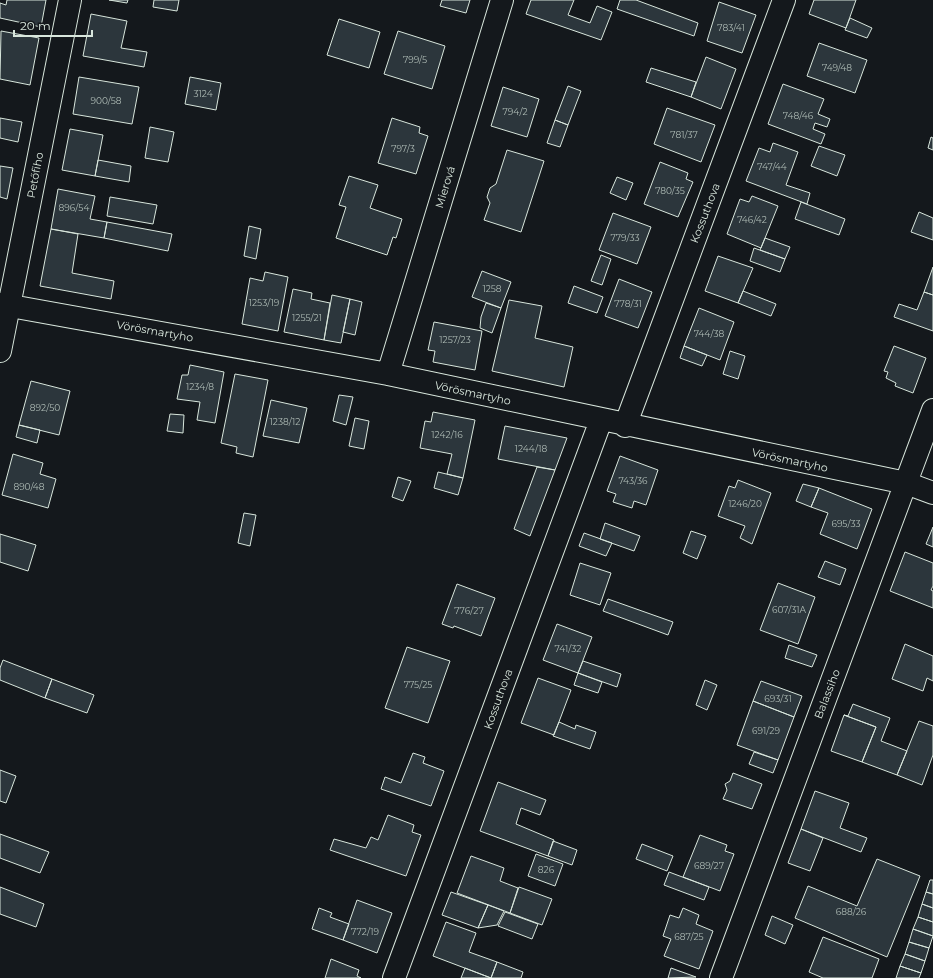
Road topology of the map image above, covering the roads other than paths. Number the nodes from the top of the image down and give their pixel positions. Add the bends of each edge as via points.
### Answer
1 (70, 0) edge
2 (502, 0) edge
3 (784, 0) edge
4 (5, 305) edge
5 (0, 351) edge
6 (388, 374) junction
7 (933, 410) edge
8 (601, 420) junction
9 (625, 426) junction
10 (906, 484) junction
11 (933, 493) edge
12 (394, 978) edge
13 (720, 978) edge

1 - 4 street, Petőfiho
2 - 6 street, Mierová
3 - 9 street, Kossuthova
4 - 5 street, Petőfiho
4 - 6 street, Vörösmartyho
6 - 8 street, Vörösmartyho
7 - 10 street, Balassiho
8 - 9 street, Vörösmartyho
8 - 12 street, Kossuthova
9 - 10 street, Vörösmartyho
10 - 11 street, Vörösmartyho
10 - 13 street, Balassiho

